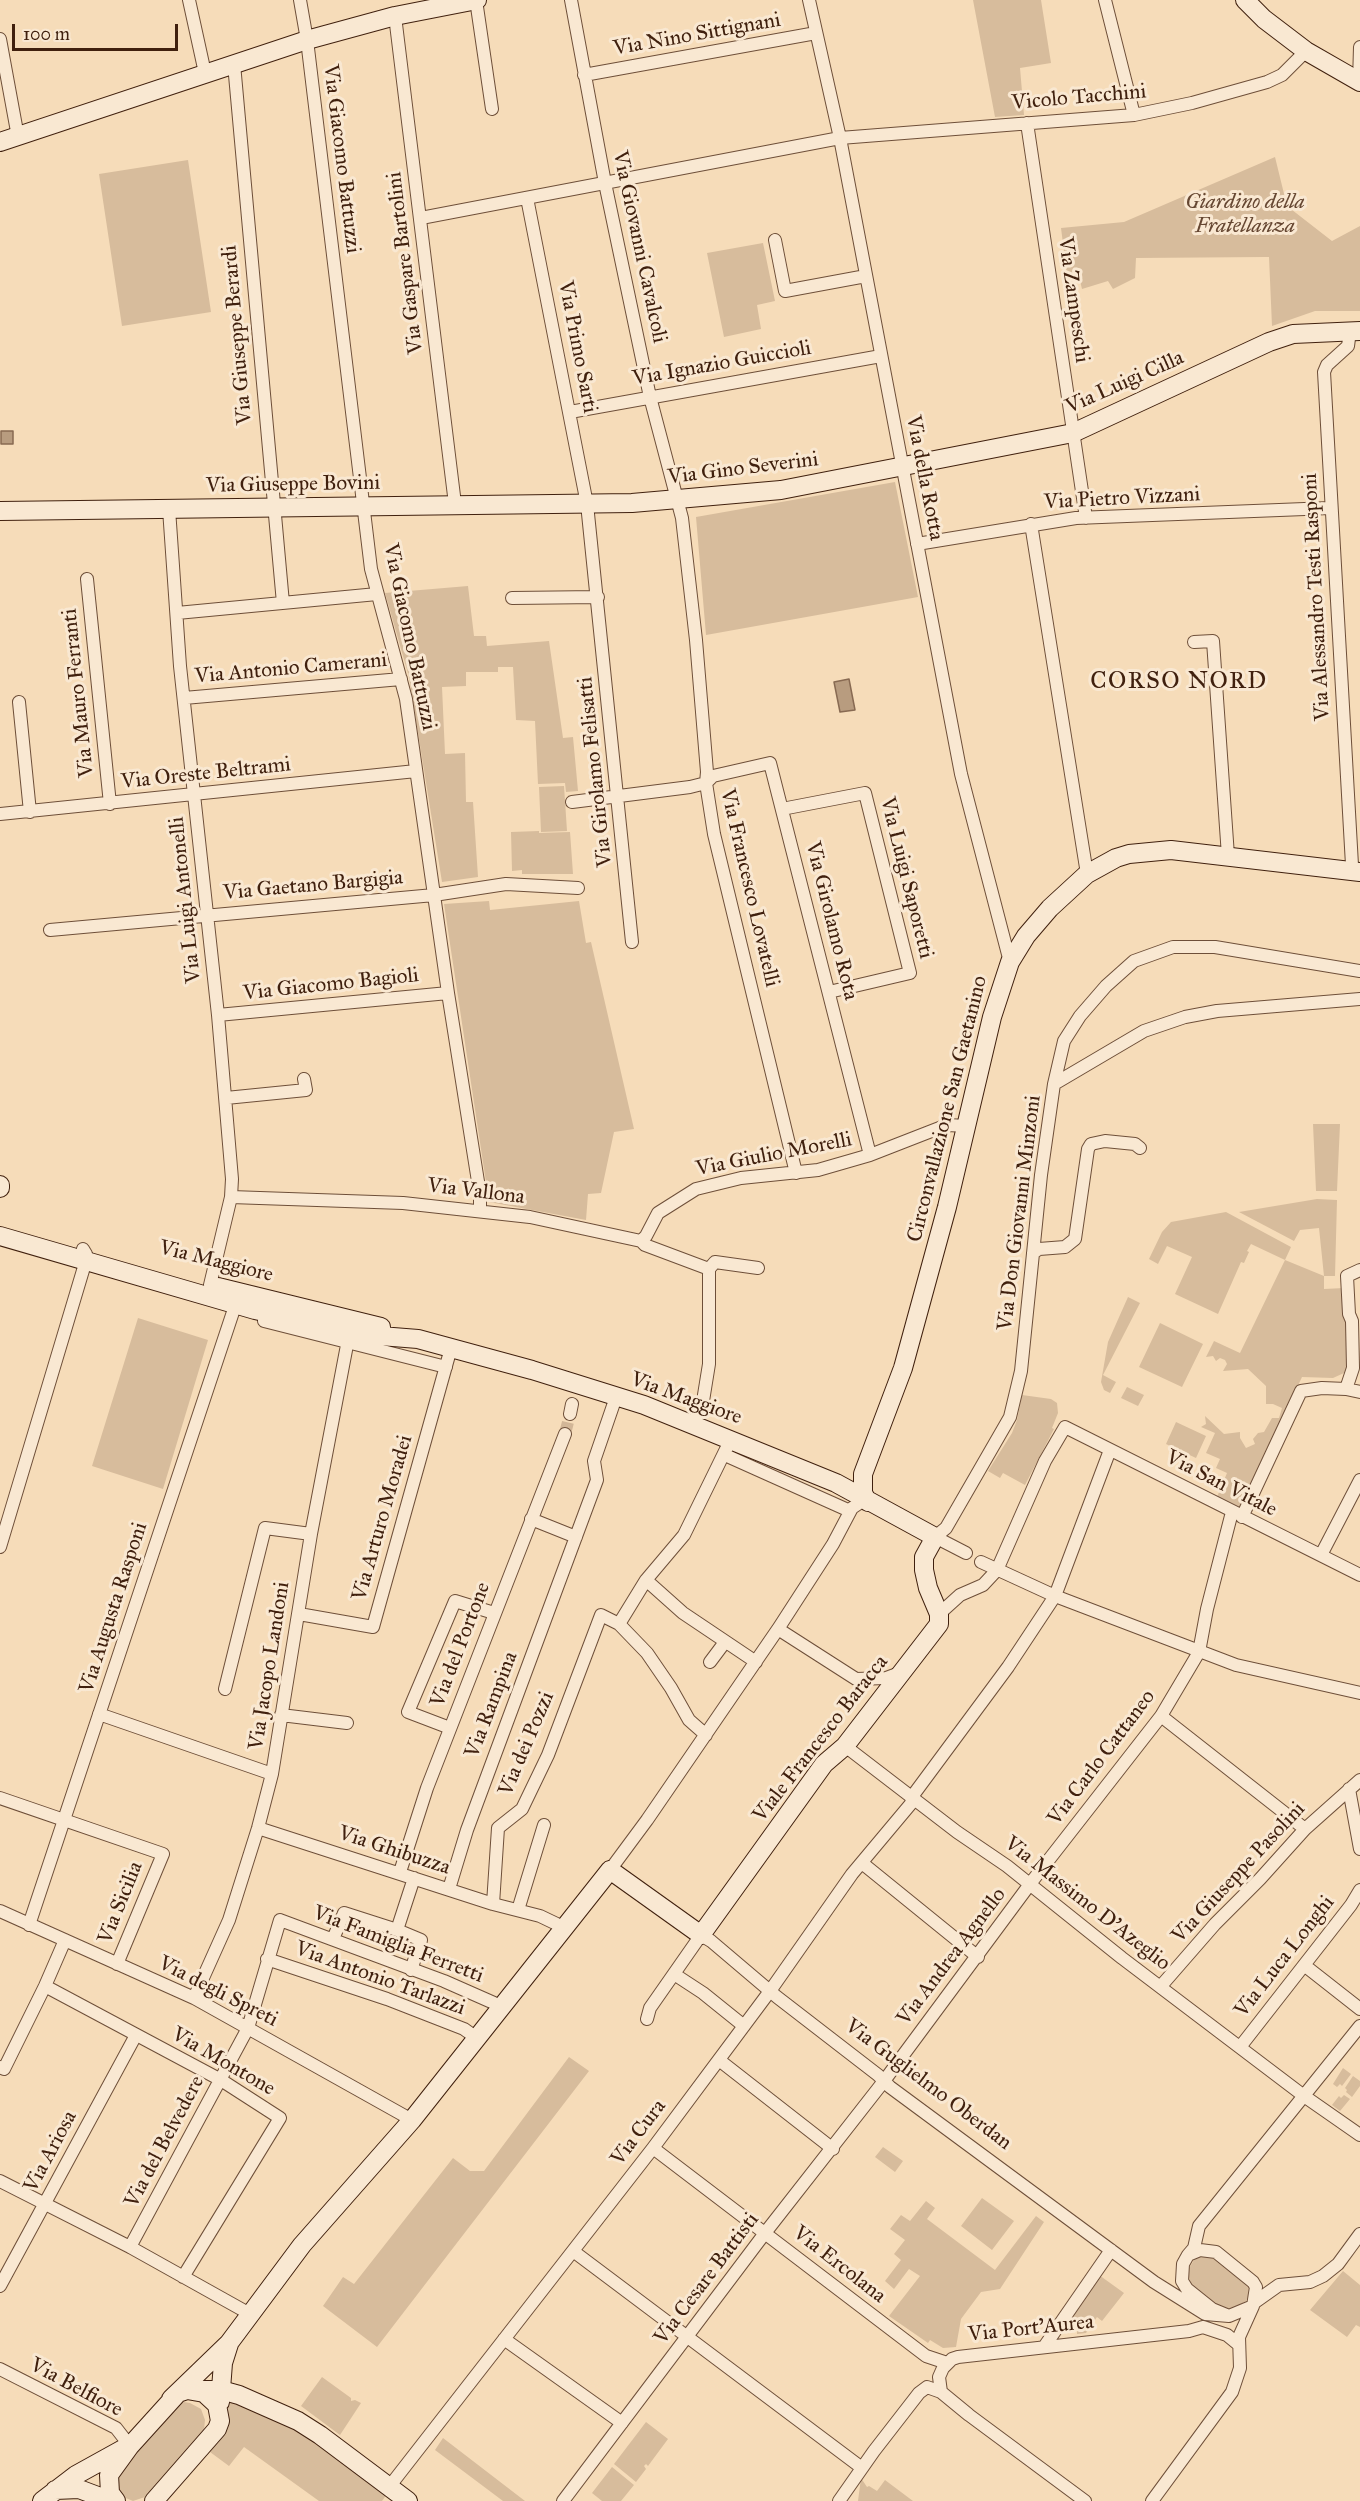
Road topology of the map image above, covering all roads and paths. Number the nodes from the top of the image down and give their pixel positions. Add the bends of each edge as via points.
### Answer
1 (189, 0) edge
2 (300, 0) edge
3 (476, 0) edge
4 (570, 0) edge
5 (809, 0) edge
6 (1105, 0) edge
7 (1245, 0) edge
8 (395, 16) junction
9 (816, 33) junction
10 (0, 39) edge
11 (307, 40) junction
12 (1360, 47) edge
13 (1306, 51) junction
14 (234, 64) junction
15 (205, 73) junction
16 (584, 75) junction
17 (1360, 82) edge
18 (492, 109) dead end
19 (1134, 115) junction
20 (1027, 123) junction
21 (18, 136) junction
22 (840, 138) junction
23 (0, 142) edge
24 (605, 183) junction
25 (527, 198) junction
26 (421, 218) junction
27 (775, 240) dead end
28 (866, 276) junction
29 (1355, 331) edge
30 (881, 356) junction
31 (650, 397) junction
32 (570, 412) junction
33 (1073, 433) junction
34 (903, 467) junction
35 (679, 500) junction
36 (455, 504) junction
37 (587, 504) junction
38 (365, 506) junction
39 (273, 507) junction
40 (1330, 508) junction
41 (169, 509) junction
42 (0, 511) edge
43 (1086, 518) junction
44 (1031, 524) junction
45 (918, 544) junction
46 (87, 579) dead end
47 (377, 594) junction
48 (598, 597) junction
49 (512, 598) dead end
50 (283, 603) junction
51 (177, 613) junction
52 (1194, 642) dead end
53 (401, 679) junction
54 (184, 698) junction
55 (19, 702) dead end
56 (416, 771) junction
57 (706, 783) junction
58 (195, 795) junction
59 (617, 796) junction
60 (572, 802) dead end
61 (110, 804) junction
62 (782, 809) junction
63 (30, 812) junction
64 (0, 814) edge
65 (1228, 856) junction
66 (1355, 872) edge
67 (1088, 874) junction
68 (578, 888) dead end
69 (434, 895) junction
70 (207, 914) junction
71 (50, 930) dead end
72 (632, 942) dead end
73 (1010, 962) junction
74 (1360, 971) edge
75 (829, 992) junction
76 (448, 993) junction
77 (1360, 999) edge
78 (218, 1015) junction
79 (304, 1078) dead end
80 (1054, 1084) junction
81 (226, 1098) junction
82 (967, 1126) junction
83 (1140, 1148) dead end
84 (870, 1155) junction
85 (796, 1173) junction
86 (231, 1197) junction
87 (480, 1210) junction
88 (0, 1224) edge
89 (0, 1229) edge
90 (0, 1236) edge
91 (640, 1241) junction
92 (48, 1251) junction
93 (1033, 1253) junction
94 (84, 1256) junction
95 (758, 1268) dead end
96 (709, 1269) junction
97 (1360, 1270) edge
98 (154, 1282) junction
99 (210, 1285) junction
100 (232, 1302) junction
101 (351, 1331) junction
102 (451, 1348) junction
103 (446, 1367) junction
104 (1346, 1389) junction
105 (1360, 1392) edge
106 (616, 1397) junction
107 (694, 1424) junction
108 (565, 1434) tunnel mouth
109 (728, 1447) junction
110 (1110, 1450) junction
111 (863, 1474) junction
112 (1360, 1480) edge
113 (836, 1483) junction
114 (857, 1507) junction
115 (1237, 1515) junction
116 (531, 1519) junction
117 (311, 1534) junction
118 (576, 1537) junction
119 (935, 1537) junction
120 (0, 1547) edge
121 (966, 1553) dead end
122 (1321, 1555) junction
123 (981, 1562) dead end
124 (996, 1569) junction
125 (1360, 1575) edge
126 (646, 1580) junction
127 (1055, 1596) junction
128 (494, 1613) junction
129 (299, 1614) junction
130 (939, 1614) junction
131 (619, 1624) junction
132 (778, 1629) junction
133 (725, 1642) junction
134 (1198, 1652) junction
135 (710, 1662) dead end
136 (756, 1662) junction
137 (903, 1672) junction
138 (225, 1689) dead end
139 (1360, 1693) edge
140 (99, 1714) junction
141 (281, 1715) junction
142 (1161, 1716) junction
143 (347, 1723) dead end
144 (450, 1728) junction
145 (706, 1735) junction
146 (845, 1746) junction
147 (272, 1774) junction
148 (1360, 1780) edge
149 (1349, 1789) junction
150 (0, 1798) edge
151 (913, 1799) junction
152 (1357, 1818) edge
153 (65, 1819) junction
154 (544, 1825) dead end
155 (258, 1828) junction
156 (1305, 1829) junction
157 (1360, 1849) edge
158 (862, 1863) junction
159 (610, 1870) junction
160 (400, 1872) junction
161 (414, 1878) junction
162 (1030, 1884) junction
163 (449, 1889) junction
164 (1360, 1890) edge
165 (493, 1904) junction
166 (518, 1910) junction
167 (0, 1911) edge
168 (280, 1920) joint
169 (30, 1924) junction
170 (563, 1928) junction
171 (397, 1929) junction
172 (701, 1935) junction
173 (333, 1939) junction
174 (65, 1940) junction
175 (978, 1956) junction
176 (267, 1959) junction
177 (117, 1964) junction
178 (1304, 1965) junction
179 (411, 1970) junction
180 (674, 1974) junction
181 (45, 1986) junction
182 (1161, 1986) junction
183 (770, 1991) junction
184 (194, 1998) junction
185 (502, 2007) junction
186 (1360, 2009) edge
187 (647, 2019) dead end
188 (744, 2026) junction
189 (1360, 2026) edge
190 (248, 2028) junction
191 (136, 2035) junction
192 (478, 2039) junction
193 (1239, 2047) junction
194 (719, 2061) junction
195 (2, 2068) edge
196 (220, 2080) junction
197 (884, 2081) junction
198 (1304, 2096) junction
199 (412, 2120) junction
200 (1360, 2135) edge
201 (653, 2148) junction
202 (833, 2149) junction
203 (0, 2181) edge
204 (45, 2205) junction
205 (765, 2233) junction
206 (1360, 2234) edge
207 (130, 2247) junction
208 (1110, 2250) junction
209 (573, 2251) junction
210 (1188, 2255) junction
211 (183, 2277) junction
212 (0, 2286) edge
213 (1201, 2301) junction
214 (1254, 2304) junction
215 (250, 2314) junction
216 (1229, 2316) junction
217 (1204, 2320) junction
218 (688, 2336) junction
219 (504, 2339) junction
220 (229, 2343) junction
221 (1238, 2344) junction
222 (1044, 2347) junction
223 (947, 2363) junction
224 (0, 2369) edge
225 (196, 2390) junction
226 (221, 2390) junction
227 (941, 2392) junction
228 (171, 2399) junction
229 (220, 2413) junction
230 (622, 2423) junction
231 (130, 2446) junction
232 (862, 2468) junction
233 (48, 2495) edge
234 (396, 2495) edge
235 (111, 2501) edge
236 (116, 2501) edge
237 (154, 2501) edge
238 (563, 2501) edge
239 (839, 2501) edge
240 (1085, 2501) edge
241 (1152, 2501) edge

1 - 15 street
2 - 11 street, Via Giacomo Battuzzi
3 - 8 street
3 - 18 street
4 - 16 street, Via Giovanni Cavalcoli
5 - 9 street, Via della Rotta
6 - 19 street
7 - 13 street
8 - 11 street
8 - 26 street, Via Gaspare Bartolini
9 - 16 street, Via Nino Sittignani
9 - 22 street, Via della Rotta
10 - 21 street
11 - 14 street
11 - 38 street, Via Giacomo Battuzzi
12 - 17 street
13 - 17 street
13 - 19 street, Vicolo Tacchini via 1282,75 1267,82
14 - 15 street
14 - 39 street, Via Giuseppe Berardi
15 - 21 street
16 - 24 street, Via Giovanni Cavalcoli
19 - 20 street, Vicolo Tacchini
20 - 22 street, Vicolo Tacchini
20 - 33 street, Via Zampeschi
21 - 23 street
22 - 24 street, Vicolo Tacchini
22 - 28 street, Via della Rotta
24 - 25 street, Vicolo Tacchini
24 - 31 street, Via Giovanni Cavalcoli
25 - 26 street, Vicolo Tacchini
25 - 32 street, Via Primo Sarti
26 - 36 street, Via Gaspare Bartolini
27 - 28 street via 785,291
28 - 30 street, Via della Rotta
29 - 33 street, Via Luigi Cilla via 1293,334 1269,342
29 - 40 street, Via Alessandro Testi Rasponi via 1348,346 1324,372
30 - 31 street, Via Ignazio Guiccioli
30 - 34 street, Via della Rotta
31 - 32 street, Via Ignazio Guiccioli
31 - 35 street, Via Giovanni Cavalcoli
32 - 37 street, Via Primo Sarti
33 - 34 street, Via Luigi Cilla
33 - 43 street, Via Zampeschi
34 - 35 street, Via Gino Severini via 781,490
34 - 45 street, Via della Rotta
35 - 37 street, Via Gino Severini
35 - 57 street, Via Francesco Lovatelli via 696,640
36 - 37 street, Via Giuseppe Bovini
36 - 38 street, Via Giuseppe Bovini
37 - 48 street, Via Girolamo Felisatti
38 - 39 street, Via Giuseppe Bovini
38 - 47 street, Via Giacomo Battuzzi
39 - 41 street, Via Giuseppe Bovini
39 - 50 street, Via Giuseppe Berardi
40 - 43 street, Via Pietro Vizzani
40 - 66 street, Via Alessandro Testi Rasponi
41 - 42 street, Via Giuseppe Bovini
41 - 51 street, Via Luigi Antonelli
43 - 44 street, Via Pietro Vizzani
44 - 45 street, Via Pietro Vizzani
44 - 67 street
45 - 73 street, Via della Rotta via 961,774
46 - 61 street, Via Mauro Ferranti
47 - 50 street
47 - 53 street, Via Giacomo Battuzzi
48 - 49 street
48 - 59 street, Via Girolamo Felisatti
50 - 51 street
51 - 54 street, Via Luigi Antonelli
52 - 65 street via 1213,641
53 - 54 street, Via Antonio Camerani
53 - 56 street, Via Giacomo Battuzzi
54 - 58 street, Via Luigi Antonelli
55 - 63 street
56 - 58 street, Via Oreste Beltrami
56 - 69 street, Via Giacomo Battuzzi
57 - 59 street
57 - 62 street, Via Girolamo Rota via 713,776 770,763
57 - 85 street, Via Francesco Lovatelli via 714,834
58 - 61 street, Via Oreste Beltrami
58 - 70 street, Via Luigi Antonelli
59 - 60 street
59 - 72 street, Via Girolamo Felisatti
61 - 63 street, Via Oreste Beltrami
62 - 75 street, Via Girolamo Rota
62 - 75 street, Via Luigi Saporetti via 865,793 910,974
63 - 64 street, Via Oreste Beltrami
65 - 66 street, Circonvallazione San Gaetanino
65 - 67 street, Circonvallazione San Gaetanino via 1145,851 1116,858
67 - 73 street, Circonvallazione San Gaetanino via 1050,908
68 - 69 street, Via Gaetano Bargigia via 506,884
69 - 70 street, Via Gaetano Bargigia
69 - 76 street, Via Giacomo Battuzzi
70 - 71 street, Via Gaetano Bargigia
70 - 78 street, Via Luigi Antonelli
73 - 82 street, Circonvallazione San Gaetanino via 992,1017
74 - 80 street via 1215,947 1173,947 1134,961 1080,1016 1064,1041
75 - 84 street, Via Girolamo Rota
76 - 78 street, Via Giacomo Bagioli
76 - 87 street, Via Giacomo Battuzzi
77 - 80 street, Via Don Giovanni Minzoni via 1240,1008 1185,1017 1144,1031
78 - 81 street, Via Luigi Antonelli
79 - 81 street via 306,1090
80 - 93 street, Via Don Giovanni Minzoni
81 - 86 street, Via Luigi Antonelli
82 - 84 street, Via Giulio Morelli via 947,1125
82 - 111 street, Circonvallazione San Gaetanino via 903,1368
83 - 93 street via 1098,1140 1091,1144 1075,1239 1065,1247
84 - 85 street, Via Giulio Morelli
85 - 91 street, Via Giulio Morelli via 741,1178 696,1189 658,1213
86 - 87 street, Via Vallona
86 - 99 street, Via Luigi Antonelli
87 - 91 street, Via Vallona
88 - 94 street, Via Maggiore
89 - 92 street via 38,1242
90 - 92 street, Via Maggiore
91 - 96 street, Via Vallona
92 - 94 street, Via Maggiore
93 - 119 street, Via Don Giovanni Minzoni via 1022,1371 1010,1417 946,1528
94 - 98 street, Via Maggiore
94 - 99 street, Via Maggiore
94 - 120 street
95 - 96 street via 715,1262
96 - 107 street via 709,1364 703,1401
97 - 104 street via 1347,1276 1353,1368
98 - 99 street via 168,1279 203,1289
98 - 100 street, Via Maggiore
99 - 100 street, Via Maggiore
100 - 101 street, Via Maggiore
100 - 140 street, Via Augusta Rasponi
101 - 102 street, Via Maggiore via 408,1337
101 - 103 street, Via Maggiore
101 - 117 street, Via Jacopo Landoni
102 - 103 street, Via Arturo Moradei
102 - 106 street, Via Maggiore
103 - 129 street, Via Arturo Moradei via 373,1627
104 - 105 street
104 - 115 street, Via Carlo Cattaneo via 1301,1391
106 - 107 street, Via Maggiore
106 - 118 street, Via Rampina via 594,1461 597,1480
107 - 109 street, Via Maggiore
108 - 116 street, Via del Portone
109 - 113 street, Via Maggiore
109 - 114 street, Via Maggiore
109 - 126 street via 684,1535
110 - 115 street, Via San Vitale
110 - 124 street, Via San Vitale via 1065,1426
110 - 127 street, Via Cura
111 - 113 street via 845,1484
111 - 114 street via 863,1493
112 - 122 street
113 - 114 street, Via Maggiore via 853,1491
114 - 119 street, Via Maggiore
114 - 132 street
115 - 122 street, Via San Vitale
115 - 134 street, Via Carlo Cattaneo via 1207,1609
116 - 118 street
116 - 128 street, Via del Portone
117 - 129 street, Via Jacopo Landoni
117 - 138 street, Via Jacopo Landoni via 265,1528
118 - 163 street, Via Rampina via 467,1830
119 - 121 street
119 - 130 street via 924,1557 924,1570
122 - 125 street, Via San Vitale
123 - 124 street
124 - 127 street
124 - 130 street via 983,1585 960,1595
126 - 131 street
126 - 133 street via 683,1613
127 - 134 street
127 - 151 street, Via Cura
128 - 144 street, Via del Portone
128 - 144 street via 454,1601 408,1712
129 - 141 street, Via Jacopo Landoni
130 - 137 street, Viale Francesco Baracca via 939,1624
131 - 145 street via 647,1653 689,1720
131 - 165 street, Via dei Pozzi via 601,1615 548,1755 522,1809 498,1828
132 - 136 street
132 - 137 street via 856,1679 886,1678
133 - 135 street
133 - 136 street
134 - 139 street via 1236,1665
134 - 142 street, Via Carlo Cattaneo
136 - 145 street
137 - 146 street, Viale Francesco Baracca
140 - 147 street
140 - 153 street, Via Augusta Rasponi
141 - 143 street
141 - 147 street, Via Jacopo Landoni
142 - 156 street
142 - 162 street, Via Carlo Cattaneo
144 - 160 street, Via del Portone
145 - 159 street
146 - 151 street, Via Massimo D'Azeglio
146 - 172 street, Viale Francesco Baracca via 824,1764
147 - 155 street, Via Jacopo Landoni
148 - 149 street, Via Giuseppe Pasolini
149 - 152 street
149 - 156 street, Via Giuseppe Pasolini
150 - 153 street
151 - 158 street, Via Cura
151 - 162 street, Via Massimo D'Azeglio
152 - 157 street
153 - 169 street, Via Augusta Rasponi
153 - 177 street, Via Sicilia via 163,1854
154 - 166 street
155 - 160 street, Via Ghibuzza
155 - 184 street, Via Jacopo Landoni via 229,1920
156 - 182 street, Via Giuseppe Pasolini
158 - 175 street
158 - 183 street, Via Cura
159 - 170 street
159 - 172 street, Via Guglielmo Oberdan
160 - 161 street, Via Ghibuzza
161 - 163 street, Via Ghibuzza
161 - 171 street
162 - 175 street, Via Andrea Agnello
162 - 182 street, Via Massimo D'Azeglio
163 - 165 street, Via Ghibuzza
164 - 178 street, Via Luca Longhi
165 - 166 street, Via Ghibuzza
166 - 170 street, Via Ghibuzza
167 - 169 street, Via degli Spreti
168 - 173 street, Via Famiglia Ferretti
168 - 176 street, Via del Belvedere
169 - 174 street, Via degli Spreti
170 - 185 street
171 - 173 street via 344,1913
171 - 179 street via 421,1940
172 - 180 street, Viale Francesco Baracca
172 - 183 street, Via Guglielmo Oberdan
173 - 179 street, Via Famiglia Ferretti
174 - 177 street, Via degli Spreti
174 - 181 street
175 - 197 street, Via Andrea Agnello
176 - 190 street, Via del Belvedere
176 - 192 street, Via Antonio Tarlazzi via 387,1999 464,2029
177 - 184 street, Via degli Spreti
178 - 186 street
178 - 193 street, Via Luca Longhi
179 - 185 street, Via Famiglia Ferretti
180 - 187 street, Viale Francesco Baracca via 650,2008
180 - 188 street
181 - 191 street, Via Montone
181 - 195 street
182 - 193 street, Via Massimo D'Azeglio
183 - 188 street, Via Cura
183 - 197 street, Via Guglielmo Oberdan
184 - 190 street, Via degli Spreti
185 - 192 street
188 - 194 street, Via Cura
189 - 198 street
190 - 196 street, Via del Belvedere
190 - 199 street, Via degli Spreti
191 - 196 street, Via Montone
191 - 204 street, Via Ariosa
192 - 199 street
193 - 198 street, Via Massimo D'Azeglio
194 - 201 street, Via Cura
194 - 202 street
196 - 207 street, Via del Belvedere
196 - 211 street, Via Montone via 280,2118
197 - 202 street, Via Cesare Battisti
197 - 208 street, Via Guglielmo Oberdan
198 - 200 street, Via Massimo D'Azeglio
198 - 210 street via 1199,2226 1194,2248
199 - 215 street via 307,2240
201 - 205 street, Via Ercolana
201 - 209 street, Via Cura
202 - 205 street, Via Cesare Battisti
203 - 204 street
204 - 207 street
204 - 212 street, Via Ariosa
205 - 218 street, Via Cesare Battisti
205 - 223 street, Via Ercolana via 926,2356
206 - 214 street via 1338,2264 1323,2276 1310,2282 1279,2285
207 - 211 street
208 - 217 street, Via Guglielmo Oberdan
208 - 222 street
209 - 218 street
209 - 219 street, Via Cura
210 - 213 street via 1182,2281
210 - 214 street via 1200,2250 1216,2252 1253,2282
211 - 215 street
213 - 216 street
213 - 217 street
214 - 216 street
214 - 221 street
215 - 220 street
216 - 217 street, Via Guglielmo Oberdan
217 - 221 street
217 - 222 street, Via Port'Aurea via 1189,2331
218 - 230 street, Via Cesare Battisti
218 - 232 street
219 - 230 street
219 - 234 street, Via Cura
220 - 226 street via 222,2363
220 - 228 street
221 - 241 street via 1240,2368 1232,2392
222 - 223 street, Via Port'Aurea via 958,2357
223 - 227 street, Via Port'Aurea via 940,2374
224 - 231 street, Via Belfiore via 116,2428
225 - 226 street
225 - 228 street via 178,2393
225 - 229 street via 212,2398
226 - 229 street
226 - 234 street via 298,2421
227 - 232 street via 924,2388
227 - 240 street
228 - 231 street
229 - 237 street via 213,2437
230 - 238 street, Via Cesare Battisti
231 - 233 street
231 - 236 street via 109,2475
232 - 239 street
233 - 235 street via 79,2488

